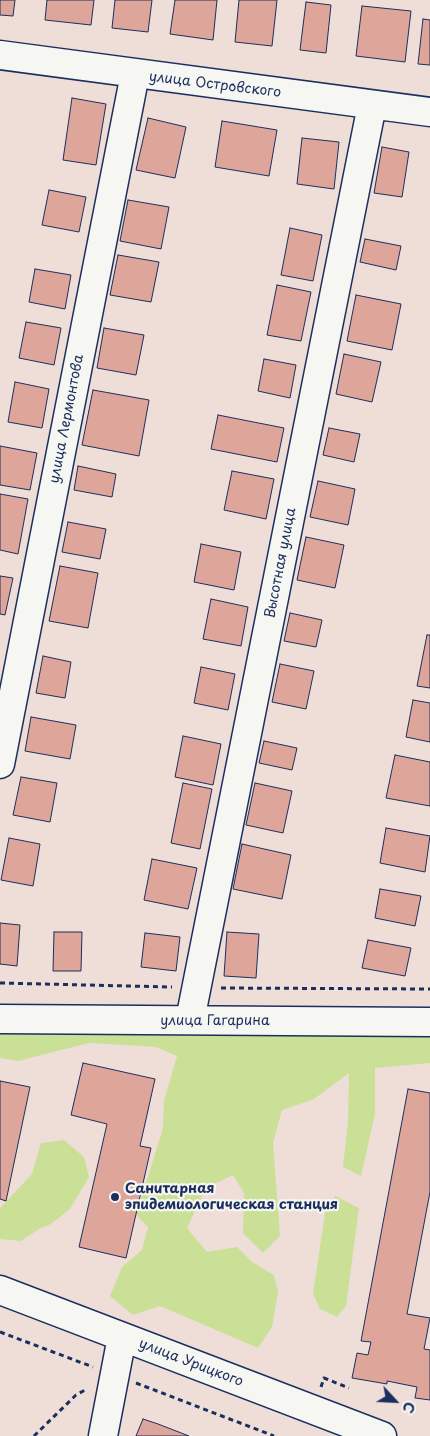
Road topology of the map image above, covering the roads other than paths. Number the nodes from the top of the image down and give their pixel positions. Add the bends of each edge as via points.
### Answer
1 (0, 55) edge
2 (135, 74) junction
3 (372, 105) junction
4 (430, 112) edge
5 (0, 764) edge
6 (0, 1019) edge
7 (190, 1020) junction
8 (430, 1022) edge
9 (0, 1290) edge
10 (122, 1337) junction
11 (348, 1430) edge
12 (103, 1436) edge
13 (382, 1436) edge

1 - 2 street, улица Островского
2 - 3 street, улица Островского
2 - 5 street, улица Лермонтова
3 - 4 street, улица Островского
3 - 7 street, Высотная улица
6 - 7 street, улица Гагарина
7 - 8 street, улица Гагарина
9 - 10 street, улица Урицкого
10 - 11 street, улица Урицкого
10 - 12 street
11 - 13 street, улица Урицкого

